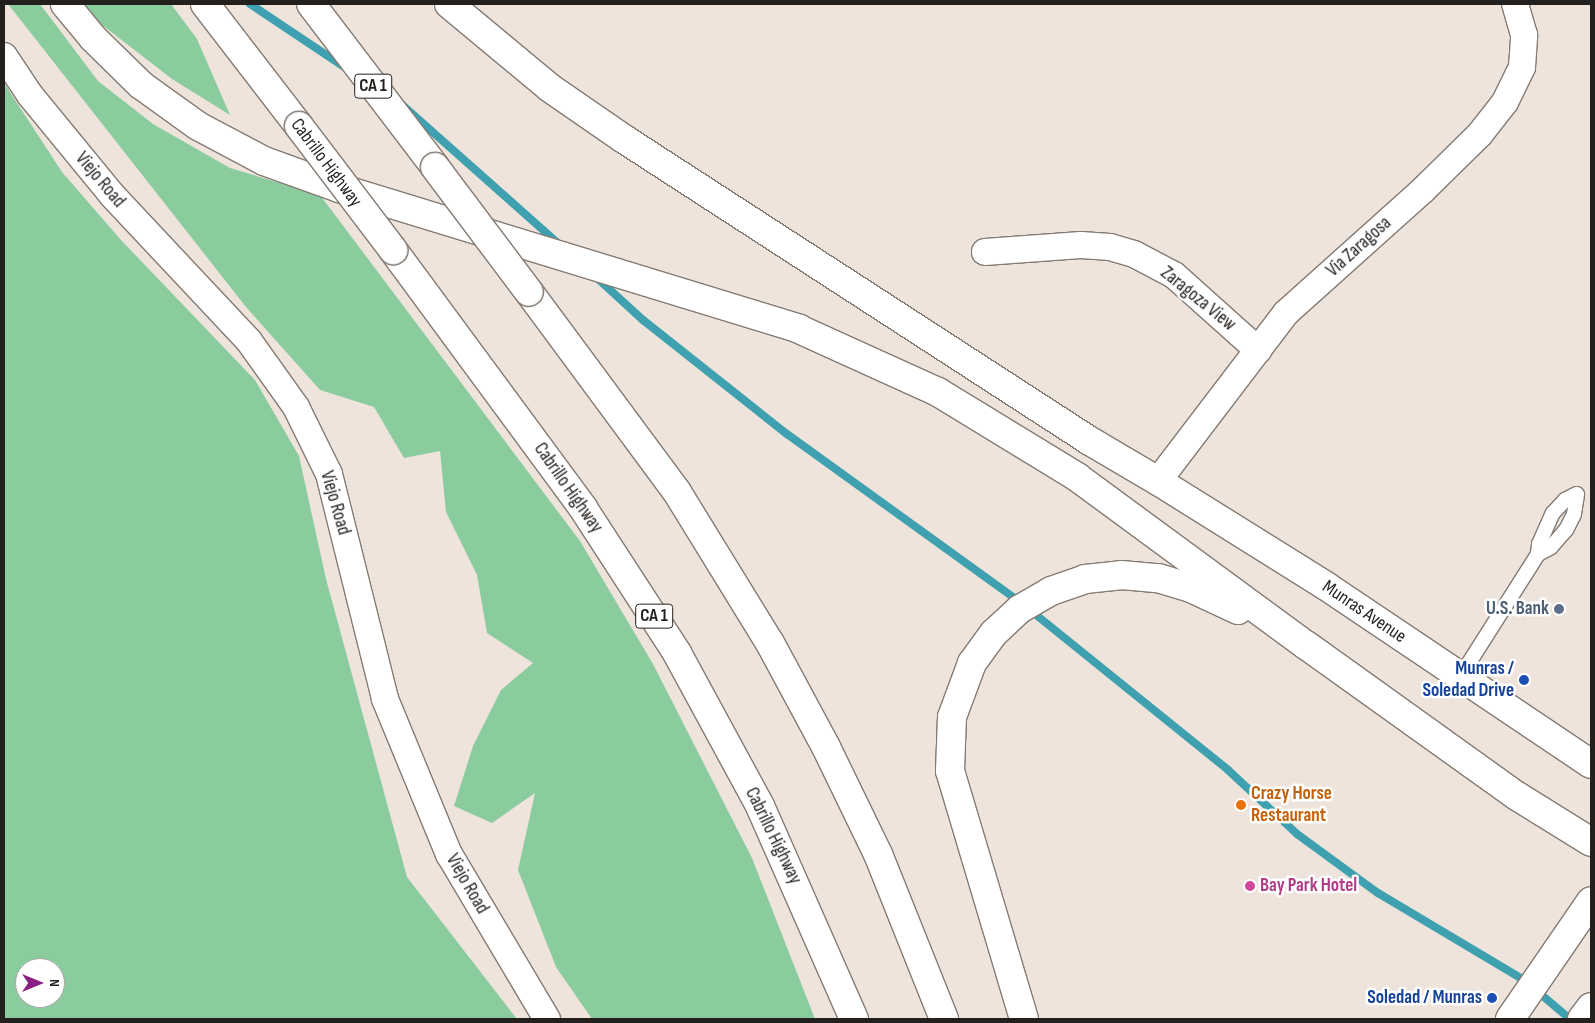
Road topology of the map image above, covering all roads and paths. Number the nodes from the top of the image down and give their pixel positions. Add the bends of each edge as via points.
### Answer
1 (65, 4) edge
2 (205, 4) edge
3 (311, 4) edge
4 (449, 4) edge
5 (1515, 4) edge
6 (4, 56) edge
7 (985, 252) dead end
8 (1258, 350) junction
9 (1158, 481) junction
10 (1538, 554) dead end
11 (1306, 645) junction
12 (1460, 677) junction
13 (1591, 764) edge
14 (1591, 842) edge
15 (1591, 901) edge
16 (1591, 1007) edge
17 (547, 1019) edge
18 (854, 1019) edge
19 (944, 1019) edge
20 (1024, 1019) edge
21 (1510, 1019) edge
22 (1582, 1019) edge

1 - 11 main road via 98,43 148,90 198,126 264,161 339,188 799,329 938,392 1078,477
2 - 18 main road, Cabrillo Highway / CA 1, bridge via 393,250 583,508 676,653 764,815
3 - 19 main road, CA 1, bridge via 677,492 770,643 826,747 878,854
4 - 9 main road, Munras Avenue via 550,88 624,139 1090,441
5 - 8 street, Via Zaragosa via 1524,35 1522,67 1505,102 1480,134 1422,191 1286,313
6 - 17 street, Viejo Road via 30,94 112,195 249,342 296,407 329,474 385,699 449,854
7 - 8 street, Zaragoza View via 1081,245 1110,247 1134,254 1174,275
8 - 9 street, Via Zaragosa
9 - 12 main road, Munras Avenue via 1326,586
10 - 12 lane
11 - 14 main road via 1517,796
11 - 20 main road via 1175,582 1120,575 1085,579 1043,595 1007,620 983,647 956,699 949,736 950,771
12 - 13 main road, Munras Avenue
15 - 21 main road
16 - 22 main road

